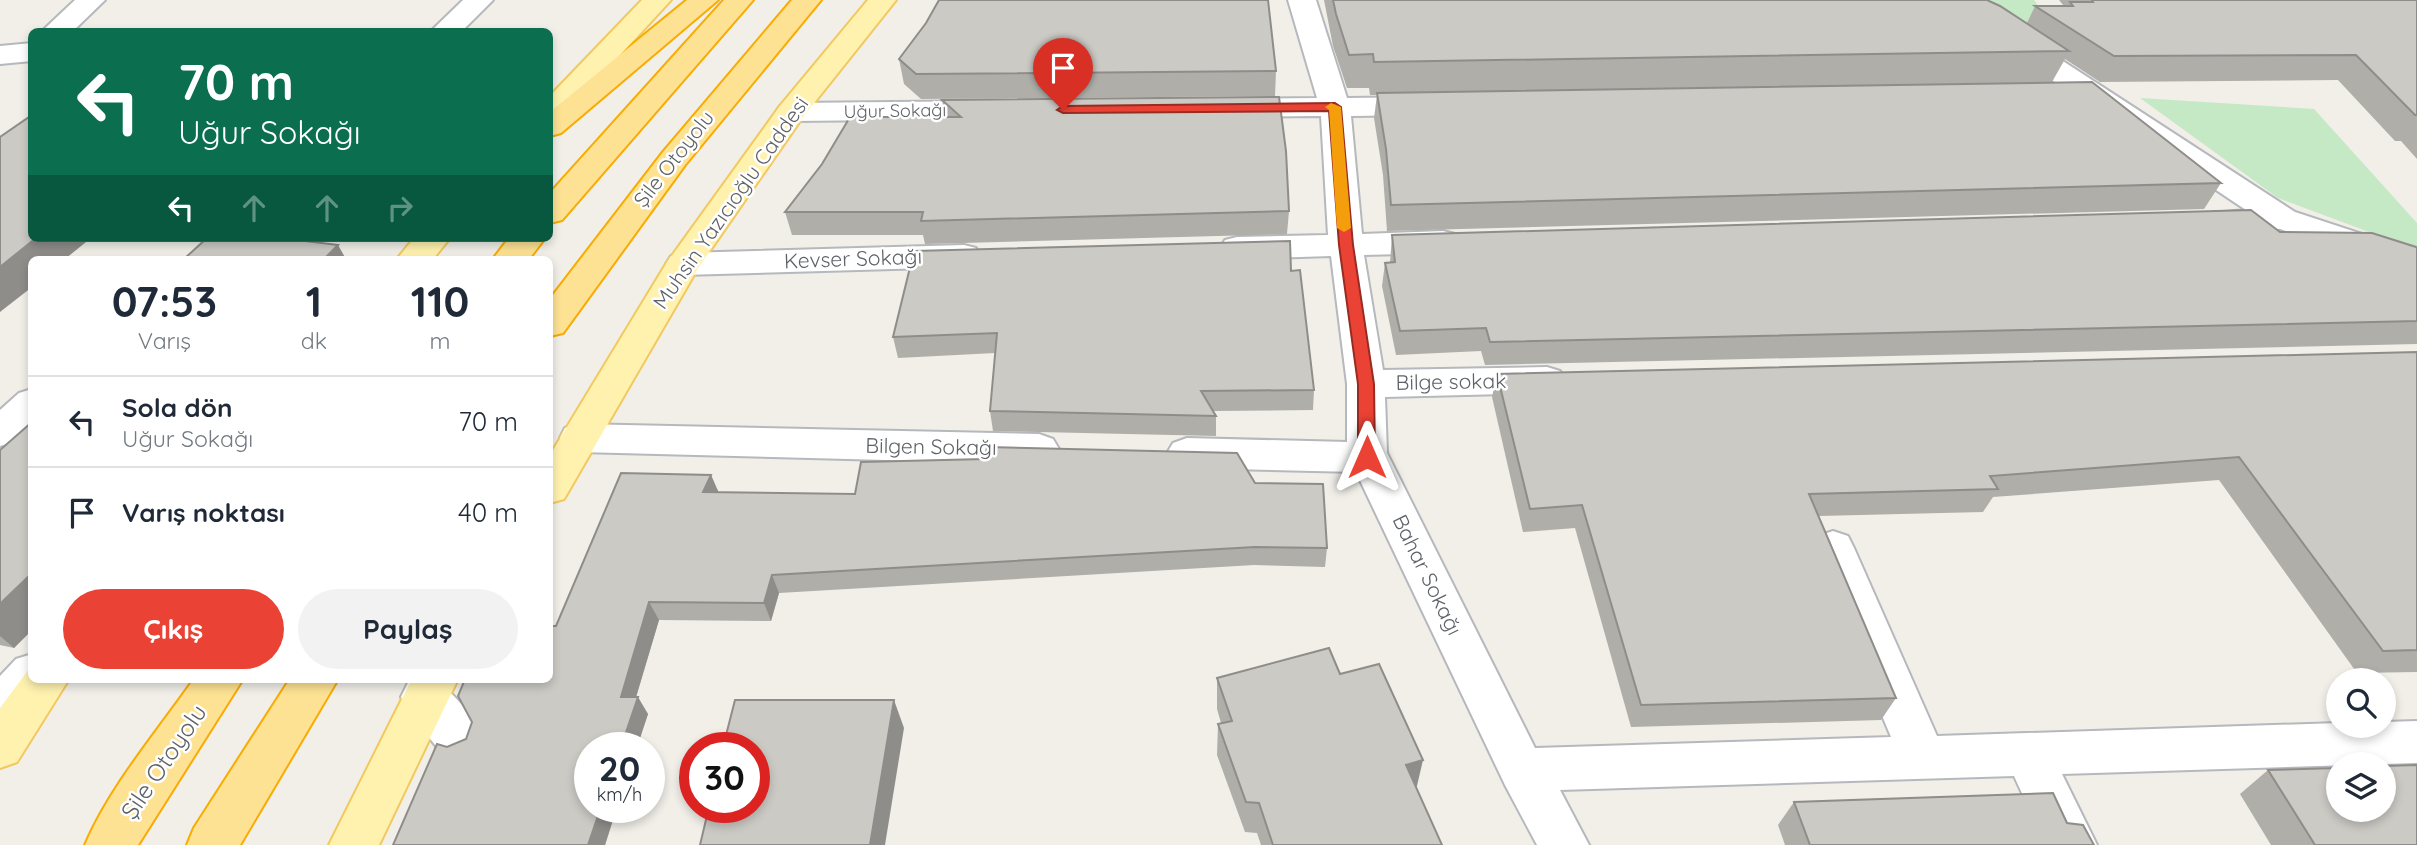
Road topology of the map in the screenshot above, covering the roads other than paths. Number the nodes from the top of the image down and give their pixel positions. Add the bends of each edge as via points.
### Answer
1 (91, 0) edge
2 (479, 0) edge
3 (657, 0) edge
4 (704, 0) edge
5 (739, 0) edge
6 (807, 0) edge
7 (883, 0) edge
8 (1302, 0) edge
9 (1930, 0) edge
10 (60, 28) edge
11 (448, 28) edge
12 (28, 52) edge
13 (0, 55) edge
14 (2050, 95) edge
15 (2091, 95) junction
16 (1459, 105) edge
17 (1335, 107) junction
18 (1196, 108) edge
19 (553, 110) edge
20 (1028, 110) edge
21 (792, 112) junction
22 (553, 125) edge
23 (553, 210) edge
24 (2283, 219) junction
25 (2185, 222) edge
26 (1471, 241) edge
27 (429, 242) edge
28 (525, 242) edge
29 (1346, 245) junction
30 (1208, 248) edge
31 (1000, 254) edge
32 (417, 256) edge
33 (513, 256) edge
34 (682, 264) junction
35 (2417, 264) edge
36 (553, 320) edge
37 (1587, 379) edge
38 (1366, 384) junction
39 (28, 407) edge
40 (0, 432) edge
41 (579, 438) junction
42 (1076, 450) edge
43 (1146, 452) edge
44 (1367, 457) junction
45 (553, 483) edge
46 (1833, 548) edge
47 (28, 677) edge
48 (43, 683) edge
49 (217, 683) edge
50 (313, 683) edge
51 (430, 688) edge
52 (0, 706) edge
53 (460, 740) edge
54 (2417, 742) edge
55 (0, 747) edge
56 (2027, 754) junction
57 (1923, 758) junction
58 (1521, 770) junction
59 (110, 845) edge
60 (212, 845) edge
61 (354, 845) edge
62 (1564, 845) edge
63 (2072, 845) edge

1 - 10 street
2 - 11 street
3 - 19 main road
4 - 22 highway
5 - 23 highway
6 - 36 highway, Şile Otoyolu via 735,81 590,265
7 - 21 main road, Muhsin Yazıcıoğlu Caddesi
8 - 17 street, Bahar Sokağı
9 - 15 street via 1996,30
12 - 13 street
14 - 15 street
15 - 24 street
16 - 17 street
17 - 18 street
17 - 29 street, Bahar Sokağı
20 - 21 street, Uğur Sokağı
21 - 34 main road, Muhsin Yazıcıoğlu Caddesi
24 - 25 street
24 - 35 street
26 - 29 street
27 - 32 main road
28 - 33 highway
29 - 30 street
29 - 38 street, Bahar Sokağı
31 - 34 street, Kevser Sokağı
34 - 41 main road, Muhsin Yazıcıoğlu Caddesi
37 - 38 street, Bilge sokak
38 - 44 street, Bahar Sokağı
39 - 40 street
41 - 42 street, Bilgen Sokağı
41 - 45 main road, Muhsin Yazıcıoğlu Caddesi
43 - 44 street
44 - 58 street, Bahar Sokağı
46 - 57 street
47 - 52 street
48 - 55 main road
49 - 59 highway, Şile Otoyolu
50 - 60 highway
51 - 53 street
51 - 61 main road
54 - 56 street
56 - 57 street
56 - 63 street
57 - 58 street
58 - 62 street, Bahar Sokağı

